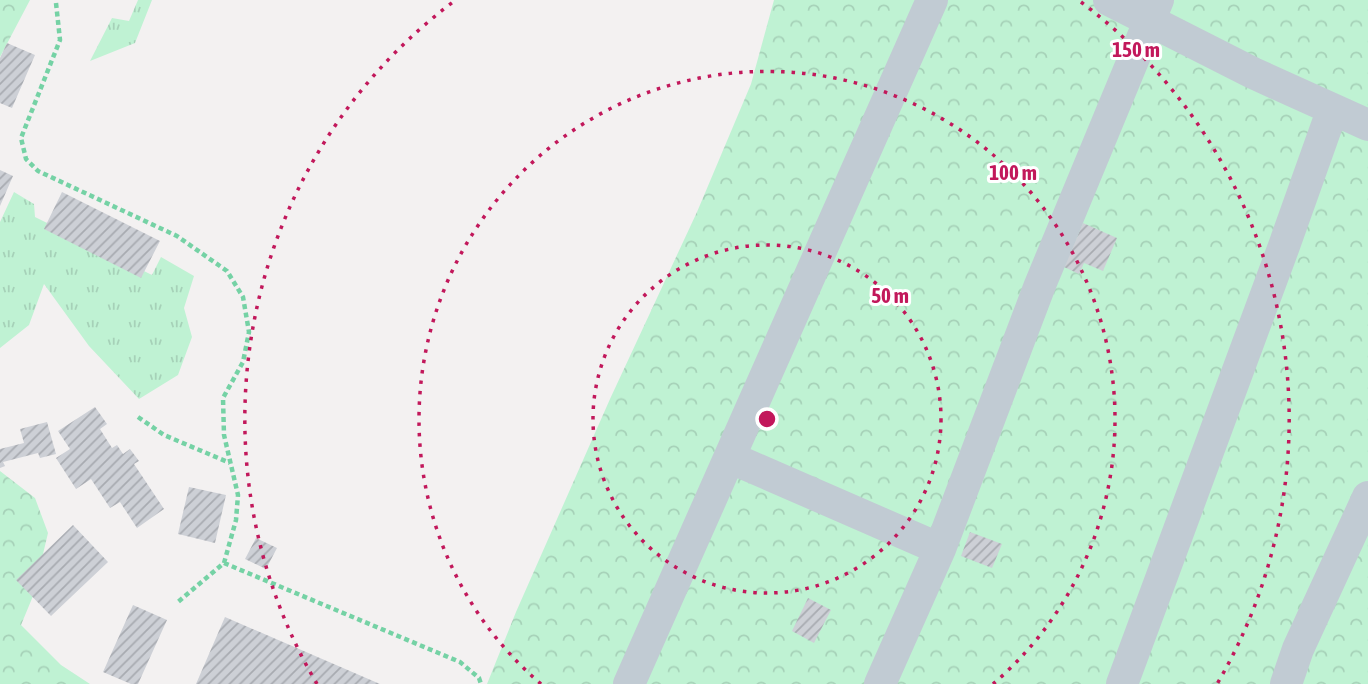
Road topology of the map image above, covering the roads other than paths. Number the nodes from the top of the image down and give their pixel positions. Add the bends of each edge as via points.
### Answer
1 (932, 0) edge
2 (1109, 0) edge
3 (1153, 9) edge
4 (1332, 111) junction
5 (1368, 125) edge
6 (731, 458) junction
7 (1368, 497) edge
8 (940, 549) junction
9 (629, 684) edge
10 (880, 684) edge
11 (1122, 684) edge
12 (1286, 684) edge

1 - 6 street
2 - 3 street
3 - 4 street via 1253,74
3 - 8 street via 1040,285
4 - 5 street
4 - 11 street
6 - 8 street
6 - 9 street
7 - 12 street
8 - 10 street

